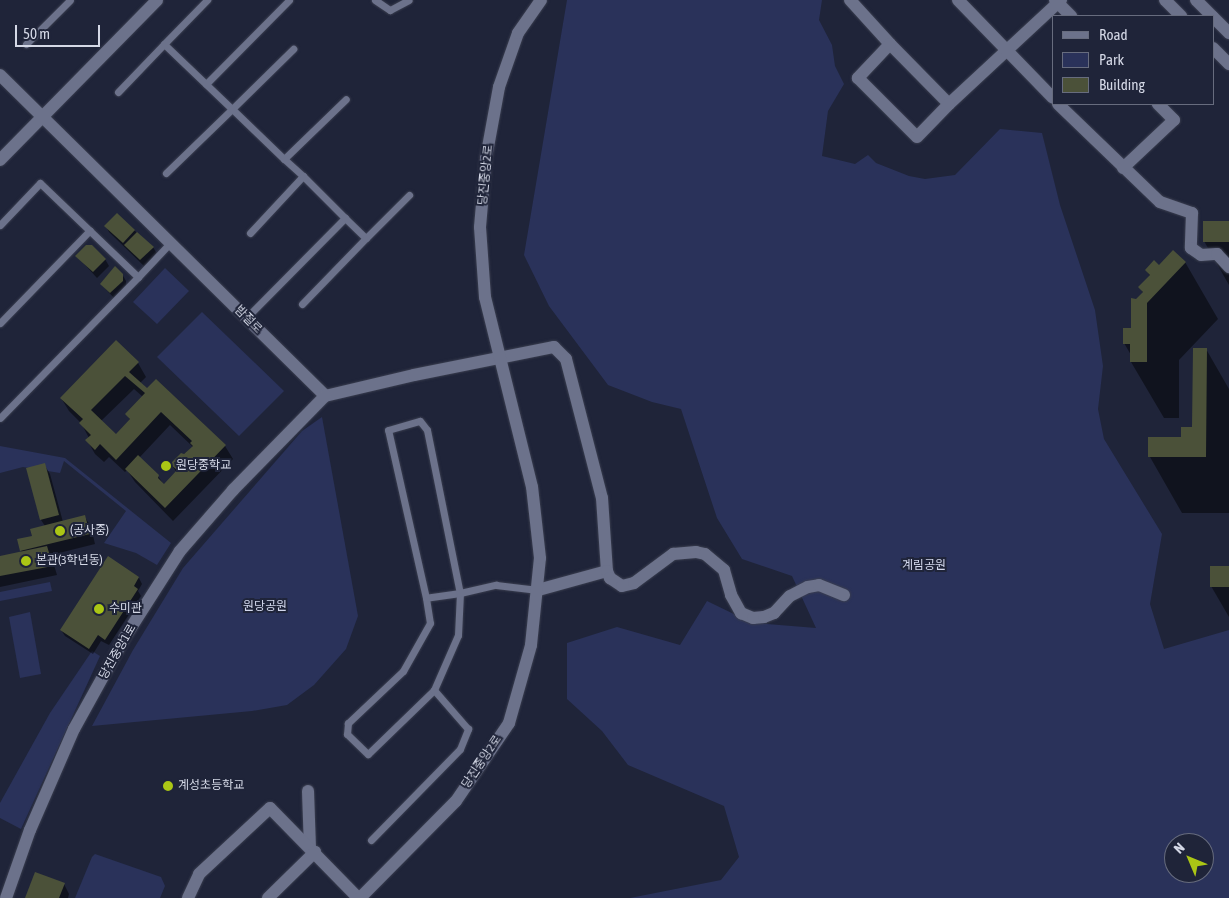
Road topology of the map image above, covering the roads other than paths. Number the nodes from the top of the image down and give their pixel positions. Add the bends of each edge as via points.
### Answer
1 (70, 0) edge
2 (157, 0) edge
3 (207, 0) edge
4 (289, 0) edge
5 (375, 0) edge
6 (408, 0) edge
7 (541, 0) edge
8 (850, 0) edge
9 (958, 0) edge
10 (1165, 0) edge
11 (1196, 0) edge
12 (1058, 1) edge
13 (1070, 15) edge
14 (1180, 15) edge
15 (1211, 15) edge
16 (1214, 18) edge
17 (1229, 33) edge
18 (26, 44) dead end
19 (164, 44) junction
20 (890, 44) junction
21 (293, 49) dead end
22 (1214, 49) edge
23 (1005, 50) junction
24 (1229, 64) edge
25 (0, 75) edge
26 (206, 84) junction
27 (118, 92) dead end
28 (1052, 97) edge
29 (346, 99) dead end
30 (949, 104) junction
31 (1059, 105) edge
32 (1159, 105) edge
33 (232, 109) junction
34 (42, 117) junction
35 (284, 159) junction
36 (0, 160) edge
37 (1123, 168) junction
38 (166, 174) dead end
39 (302, 176) junction
40 (409, 195) dead end
41 (345, 218) junction
42 (0, 225) edge
43 (90, 230) junction
44 (250, 233) dead end
45 (366, 238) junction
46 (170, 244) junction
47 (1229, 267) edge
48 (138, 277) junction
49 (302, 304) dead end
50 (246, 318) junction
51 (0, 323) edge
52 (500, 359) junction
53 (326, 396) junction
54 (0, 418) edge
55 (607, 571) junction
56 (538, 590) junction
57 (460, 593) junction
58 (844, 595) dead end
59 (426, 598) junction
60 (434, 690) junction
61 (308, 791) dead end
62 (371, 840) dead end
63 (313, 850) junction
64 (6, 898) edge
65 (188, 898) edge
66 (268, 898) edge
67 (359, 898) edge

1 - 18 lane
2 - 34 street
3 - 19 lane
4 - 26 lane
5 - 6 lane via 390,10
7 - 52 street, 당진중앙2로 via 518,33 499,87 486,158 480,227 484,297
8 - 20 street
9 - 23 street
10 - 14 street
11 - 15 street
12 - 13 street
12 - 23 street
16 - 17 street
19 - 26 lane
19 - 27 lane
20 - 30 street
20 - 30 street via 858,78 917,137
21 - 33 lane
22 - 24 street
23 - 28 street
23 - 30 street
25 - 34 street, 밤절로
26 - 33 lane
29 - 35 lane
31 - 37 street
32 - 37 street via 1174,120
33 - 35 lane
33 - 38 lane
34 - 36 street
34 - 46 street, 밤절로
35 - 39 lane
37 - 47 street via 1160,202 1192,213 1191,248 1201,255 1217,254
39 - 41 lane
39 - 44 lane
40 - 45 lane
41 - 45 lane
41 - 50 lane
42 - 43 lane via 40,183
43 - 48 lane
43 - 51 lane
45 - 49 lane
46 - 48 lane
46 - 50 street, 밤절로
48 - 54 lane
50 - 53 street, 밤절로
52 - 53 street
52 - 55 street via 554,347 566,359 602,498
52 - 56 street, 당진중앙2로 via 532,487 540,558
53 - 64 street, 당진중앙1로 via 234,490 180,551 125,637 74,729 30,830
55 - 56 street
55 - 58 street via 610,578 622,586 634,583 673,554 705,554 724,570 731,595 741,613 753,618 764,618 774,613 790,596 808,587 819,585
56 - 57 lane via 496,585
56 - 67 street, 당진중앙2로 via 531,645 509,723 456,801
57 - 59 lane
57 - 59 lane via 427,430 420,421 388,430
57 - 60 lane via 458,635
59 - 60 lane via 430,622 403,671 348,723 347,734 368,754
60 - 62 lane via 468,729 460,749
61 - 63 street
63 - 65 street, 당진중앙2로 via 270,808 199,874
63 - 66 street
63 - 67 street, 당진중앙2로

